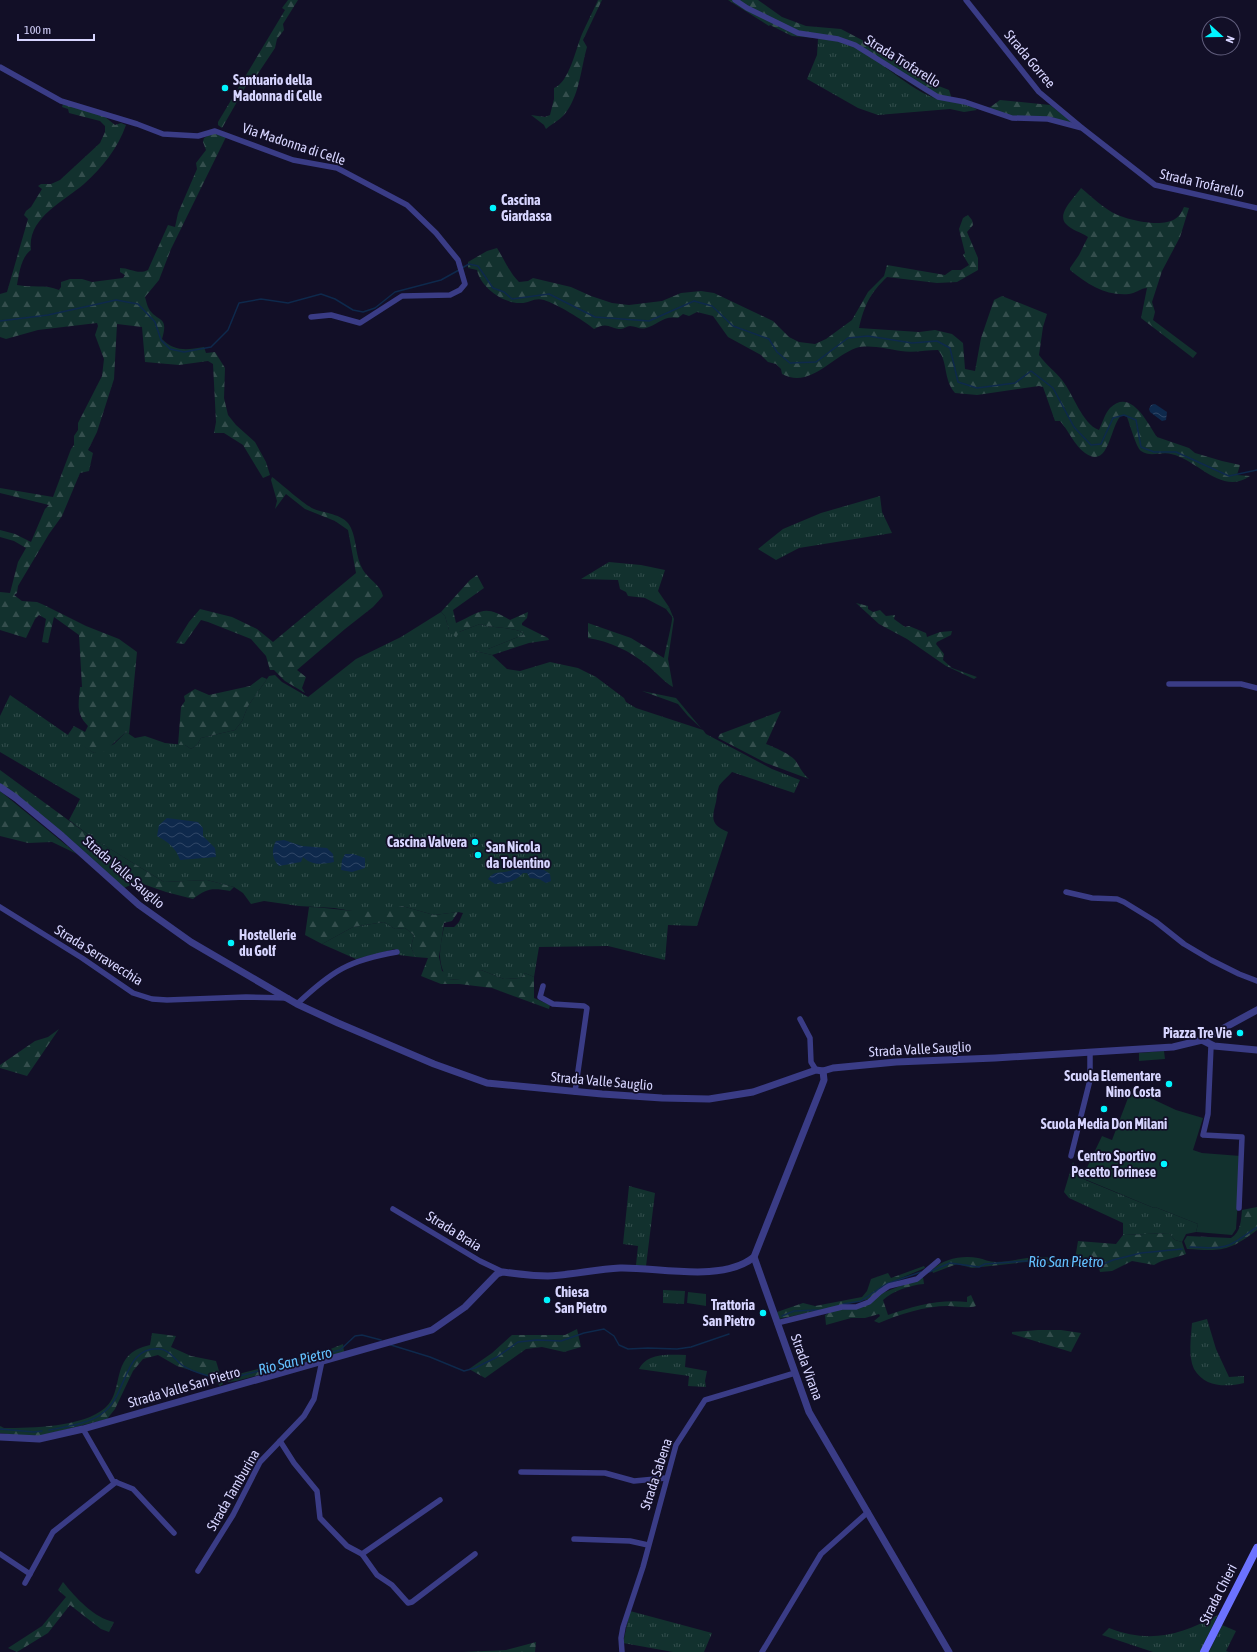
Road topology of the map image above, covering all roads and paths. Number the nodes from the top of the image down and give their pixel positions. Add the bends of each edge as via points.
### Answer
1 (734, 0) edge
2 (966, 0) edge
3 (0, 67) edge
4 (1082, 128) junction
5 (1257, 208) edge
6 (311, 317) dead end
7 (1169, 684) dead end
8 (1257, 688) edge
9 (0, 787) edge
10 (1066, 892) dead end
11 (0, 907) edge
12 (397, 952) dead end
13 (1257, 981) edge
14 (543, 986) dead end
15 (288, 998) junction
16 (297, 1004) junction
17 (1257, 1010) edge
18 (800, 1019) dead end
19 (1202, 1040) junction
20 (1211, 1046) junction
21 (1257, 1050) edge
22 (1090, 1052) junction
23 (820, 1071) junction
24 (575, 1092) junction
25 (1071, 1156) dead end
26 (1239, 1208) dead end
27 (393, 1209) dead end
28 (754, 1257) junction
29 (938, 1261) dead end
30 (503, 1272) junction
31 (777, 1323) junction
32 (322, 1361) junction
33 (795, 1373) junction
34 (83, 1429) junction
35 (0, 1437) edge
36 (280, 1440) junction
37 (521, 1472) dead end
38 (666, 1478) junction
39 (116, 1482) junction
40 (440, 1500) dead end
41 (868, 1512) junction
42 (174, 1533) dead end
43 (574, 1539) dead end
44 (648, 1545) junction
45 (1257, 1548) edge
46 (0, 1554) edge
47 (362, 1554) junction
48 (475, 1554) dead end
49 (198, 1571) dead end
50 (30, 1574) junction
51 (25, 1583) dead end
52 (622, 1652) edge
53 (762, 1652) edge
54 (949, 1652) edge
55 (1204, 1652) edge

1 - 4 street, Strada Trofarello via 798,33 838,39 855,45 938,97 956,100 1012,118 1048,119
2 - 4 street, Strada Gorree via 1039,92
3 - 6 street, Via Madonna di Celle via 60,102 163,134 198,136 215,131 293,160 331,166 407,205 436,233 458,260 465,284 450,295 402,296 360,323 331,314
4 - 5 street, Strada Trofarello via 1155,185
7 - 8 street via 1241,684
9 - 15 street, Strada Valle Sauglio via 71,844 139,906 191,942
10 - 13 street via 1124,902 1155,921 1184,944 1211,960
11 - 15 street, Strada Serravecchia via 82,958 118,984 152,999
12 - 16 street via 374,956 348,965 323,979
14 - 24 street via 540,997 553,1004 587,1008
15 - 16 street, Strada Valle Sauglio
16 - 24 street, Strada Valle Sauglio via 399,1049 487,1083
17 - 19 street, Strada Valle Sauglio
18 - 23 street via 810,1038 811,1062
19 - 20 street
19 - 22 street, Strada Valle Sauglio via 1174,1047
20 - 21 street
20 - 26 street via 1208,1114 1204,1135 1242,1138
22 - 23 street, Strada Valle Sauglio via 896,1062
22 - 25 street via 1090,1080
23 - 24 street, Strada Valle Sauglio via 753,1092 709,1099
23 - 28 street via 824,1080 822,1088
27 - 30 street, Strada Braia via 480,1262
28 - 30 street via 735,1266 696,1272 620,1268 548,1276
28 - 31 street, Strada Virana
29 - 31 street via 917,1279 889,1286 869,1302
30 - 32 street, Strada Valle San Pietro via 497,1274 465,1307 432,1330
31 - 33 street, Strada Virana
32 - 34 street, Strada Valle San Pietro
32 - 36 street, Strada Tamburina via 314,1399 304,1416
33 - 38 street, Strada Sabena via 705,1400 676,1444
33 - 41 street, Strada Virana via 809,1412
34 - 35 street, Strada Valle San Pietro via 39,1439
34 - 39 street via 100,1462
36 - 47 street via 294,1463 317,1491 320,1518 347,1546
36 - 49 street, Strada Tamburina via 260,1462 233,1515
37 - 38 street via 605,1473 634,1481
38 - 44 street, Strada Sabena
39 - 42 street via 133,1489
39 - 50 street via 53,1532
40 - 47 street
41 - 53 street via 821,1554
41 - 54 street, Strada Virana
43 - 44 street via 630,1541
44 - 52 street, Strada Sabena via 623,1627
45 - 55 main road, Strada Chieri
46 - 50 street
47 - 48 street via 377,1576 392,1585 408,1603
50 - 51 street

